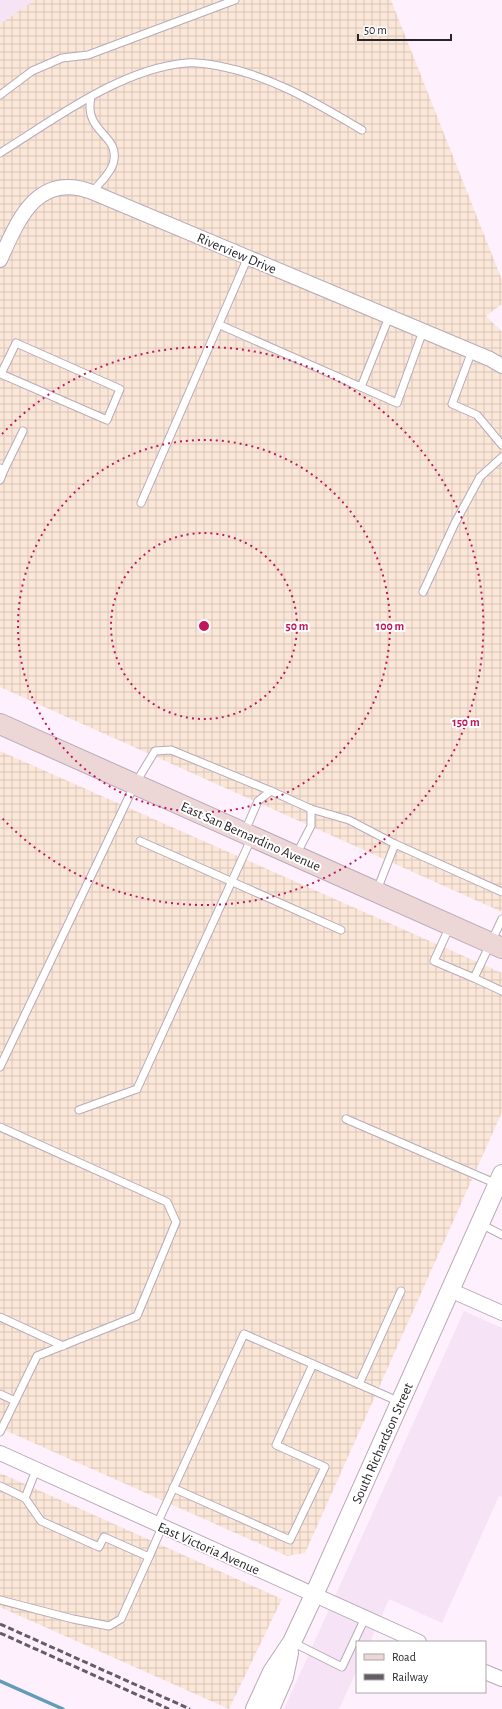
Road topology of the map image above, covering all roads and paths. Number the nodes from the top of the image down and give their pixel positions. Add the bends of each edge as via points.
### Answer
1 (235, 0) edge
2 (0, 95) edge
3 (91, 97) junction
4 (362, 130) dead end
5 (0, 153) edge
6 (92, 192) junction
7 (248, 257) junction
8 (0, 260) edge
9 (389, 317) junction
10 (220, 325) junction
11 (423, 331) junction
12 (472, 351) junction
13 (502, 366) edge
14 (1, 374) edge
15 (361, 387) junction
16 (23, 431) dead end
17 (502, 445) edge
18 (502, 457) edge
19 (2, 469) edge
20 (0, 480) edge
21 (141, 503) dead end
22 (422, 592) dead end
23 (0, 724) edge
24 (134, 784) junction
25 (271, 791) junction
26 (311, 809) junction
27 (248, 835) junction
28 (140, 841) dead end
29 (395, 844) junction
30 (295, 856) junction
31 (232, 882) junction
32 (376, 892) junction
33 (502, 892) edge
34 (502, 919) edge
35 (451, 925) junction
36 (341, 930) dead end
37 (496, 945) edge
38 (474, 978) junction
39 (502, 991) edge
40 (0, 1067) edge
41 (79, 1110) dead end
42 (346, 1119) dead end
43 (0, 1127) edge
44 (500, 1179) edge
45 (479, 1224) junction
46 (502, 1235) edge
47 (450, 1290) junction
48 (401, 1291) dead end
49 (502, 1313) edge
50 (0, 1317) edge
51 (63, 1346) junction
52 (313, 1364) junction
53 (359, 1384) junction
54 (0, 1394) edge
55 (15, 1401) junction
56 (400, 1402) junction
57 (0, 1432) edge
58 (0, 1454) edge
59 (36, 1470) junction
60 (0, 1486) edge
61 (173, 1488) junction
62 (25, 1498) junction
63 (160, 1525) junction
64 (149, 1557) junction
65 (314, 1595) junction
66 (0, 1600) edge
67 (364, 1618) junction
68 (417, 1641) edge
69 (292, 1642) junction
70 (486, 1672) edge
71 (502, 1679) edge
72 (255, 1709) edge
73 (270, 1709) edge

1 - 2 lane via 88,55 62,58 32,71
3 - 4 lane via 144,73 186,63 202,63 250,73 282,85
3 - 5 lane
3 - 6 lane via 90,116 93,123 110,141 114,158 110,170
6 - 7 street, Riverview Drive
6 - 8 street, Riverview Drive via 64,188 43,194 20,218
7 - 9 street, Riverview Drive
7 - 10 lane
9 - 11 street, Riverview Drive
9 - 15 lane
10 - 15 lane
10 - 21 lane
11 - 12 street, Riverview Drive
11 - 15 lane via 397,403
12 - 13 street, Riverview Drive
12 - 17 lane via 452,404 477,415
14 - 14 lane via 107,420 120,390 16,343
16 - 19 lane
18 - 22 lane via 480,477
19 - 20 lane
23 - 24 main road, East San Bernardino Avenue
24 - 25 lane via 155,751 171,750
24 - 27 main road, East San Bernardino Avenue
24 - 40 lane
25 - 26 lane
25 - 27 lane via 258,801
26 - 29 lane via 349,820
26 - 30 lane via 312,826
27 - 30 main road, East San Bernardino Avenue
27 - 31 lane
28 - 31 lane
29 - 32 lane
29 - 33 lane
30 - 32 main road, East San Bernardino Avenue
31 - 36 lane
31 - 41 lane via 137,1089
32 - 35 main road, East San Bernardino Avenue
34 - 37 lane
35 - 37 main road, East San Bernardino Avenue
35 - 38 lane via 434,961
37 - 38 lane
38 - 39 lane
42 - 44 lane
43 - 51 lane via 167,1202 176,1222 138,1316
44 - 45 street, South Richardson Street
45 - 46 lane
45 - 47 street, South Richardson Street
47 - 49 street
47 - 56 street, South Richardson Street
48 - 53 lane
50 - 51 lane
51 - 55 lane via 37,1356
52 - 53 lane
52 - 61 lane via 244,1334
52 - 61 lane via 276,1445 325,1467 290,1540
53 - 56 lane
54 - 55 lane
55 - 57 lane
56 - 65 street, South Richardson Street
58 - 59 street, East Victoria Avenue
59 - 62 lane
59 - 63 street, East Victoria Avenue
60 - 62 lane
61 - 63 lane
62 - 64 lane via 41,1521 99,1547 104,1537
63 - 64 lane
63 - 65 street, East Victoria Avenue
64 - 66 lane via 121,1619 109,1626 73,1620
65 - 67 street, East Victoria Avenue
65 - 69 street, South Richardson Street
67 - 68 street, East Victoria Avenue
67 - 69 lane via 342,1667
69 - 72 street, South Richardson Street via 272,1672
69 - 73 street via 284,1677
70 - 71 street

